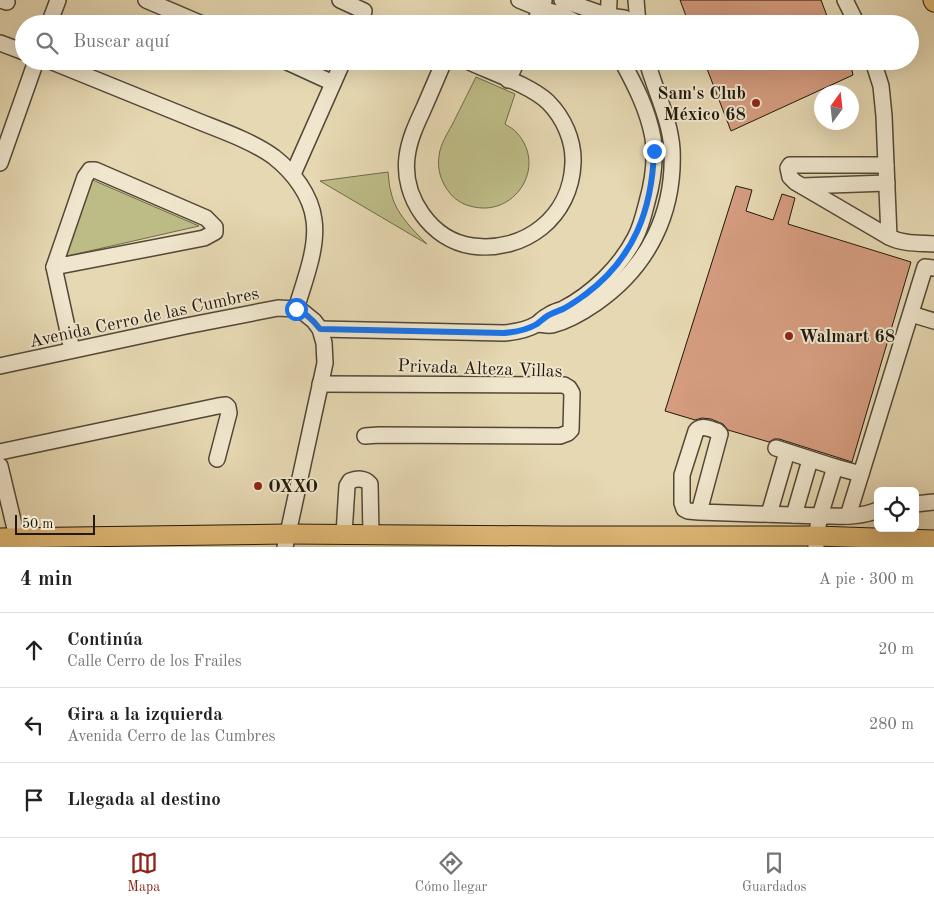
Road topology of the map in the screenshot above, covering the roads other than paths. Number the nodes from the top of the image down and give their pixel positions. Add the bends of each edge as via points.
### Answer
1 (58, 0) edge
2 (146, 0) edge
3 (340, 0) edge
4 (562, 0) edge
5 (609, 0) edge
6 (636, 0) edge
7 (845, 0) edge
8 (538, 2) edge
9 (52, 15) edge
10 (181, 15) edge
11 (358, 15) edge
12 (536, 15) edge
13 (563, 15) edge
14 (596, 15) edge
15 (608, 15) edge
16 (637, 15) edge
17 (852, 15) edge
18 (0, 43) edge
19 (15, 49) edge
20 (33, 70) edge
21 (72, 70) edge
22 (305, 70) edge
23 (339, 70) edge
24 (440, 70) edge
25 (486, 70) edge
26 (513, 70) edge
27 (627, 70) edge
28 (650, 70) edge
29 (876, 70) edge
30 (508, 80) junction
31 (333, 83) junction
32 (0, 163) edge
33 (886, 165) junction
34 (293, 174) junction
35 (887, 183) junction
36 (802, 186) junction
37 (889, 237) junction
38 (909, 243) junction
39 (934, 244) edge
40 (54, 268) junction
41 (930, 268) edge
42 (296, 309) junction
43 (911, 314) junction
44 (934, 321) edge
45 (537, 324) junction
46 (320, 329) junction
47 (72, 350) junction
48 (0, 366) edge
49 (320, 384) junction
50 (365, 436) dead end
51 (0, 452) edge
52 (217, 459) dead end
53 (810, 460) junction
54 (0, 466) edge
55 (835, 467) junction
56 (861, 474) junction
57 (934, 502) edge
58 (919, 504) edge
59 (699, 512) junction
60 (874, 512) edge
61 (769, 514) junction
62 (794, 515) junction
63 (820, 516) junction
64 (848, 516) junction
65 (344, 534) junction
66 (371, 534) junction
67 (8, 537) edge
68 (286, 540) edge
69 (934, 540) edge
70 (816, 541) edge

1 - 9 street
2 - 10 street
3 - 11 street
4 - 14 street
5 - 15 street
6 - 16 street
7 - 17 street
8 - 12 street
8 - 13 street
18 - 19 street
20 - 32 street
21 - 34 street via 236,137 265,151
22 - 31 street
23 - 31 street
24 - 30 street via 410,140 407,179 417,206 429,223 466,245 495,247 529,236 557,213 571,183 573,150 560,118 542,98
25 - 30 street
26 - 30 street
27 - 45 street via 648,116 654,151 653,174 636,236 617,265 596,286
28 - 45 street via 666,117 672,148 669,193 652,242 631,272 606,296 567,320 550,325
29 - 33 street via 883,99
31 - 34 street
33 - 35 street
33 - 36 street via 790,165 790,177
34 - 42 street via 310,205 316,230
35 - 36 street
35 - 37 street
36 - 37 street
37 - 38 street
38 - 39 street
38 - 41 street
40 - 40 street via 90,170 206,218 215,227 214,232 204,238
40 - 47 street
41 - 43 street via 918,290
42 - 46 street
42 - 47 street, Avenida Cerro de las Cumbres via 278,308
43 - 44 street
43 - 56 street
45 - 46 street via 519,332 504,333
46 - 49 street via 325,362
47 - 48 street, Avenida Cerro de las Cumbres
49 - 50 street, Privada Alteza Villas via 564,385 572,393 571,430 560,436
49 - 68 street
51 - 52 street via 226,405 229,413
53 - 55 street
53 - 61 street via 782,450
53 - 62 street
54 - 67 street
55 - 56 street
55 - 63 street
56 - 64 street
57 - 58 street
59 - 59 street via 720,434 703,426 696,431 682,475 682,507
59 - 61 street
60 - 64 street
61 - 62 street
62 - 63 street
63 - 64 street
63 - 70 street
65 - 66 main road
65 - 66 street via 348,486 356,479 370,484
65 - 68 main road
66 - 70 main road
67 - 68 main road
69 - 70 main road

